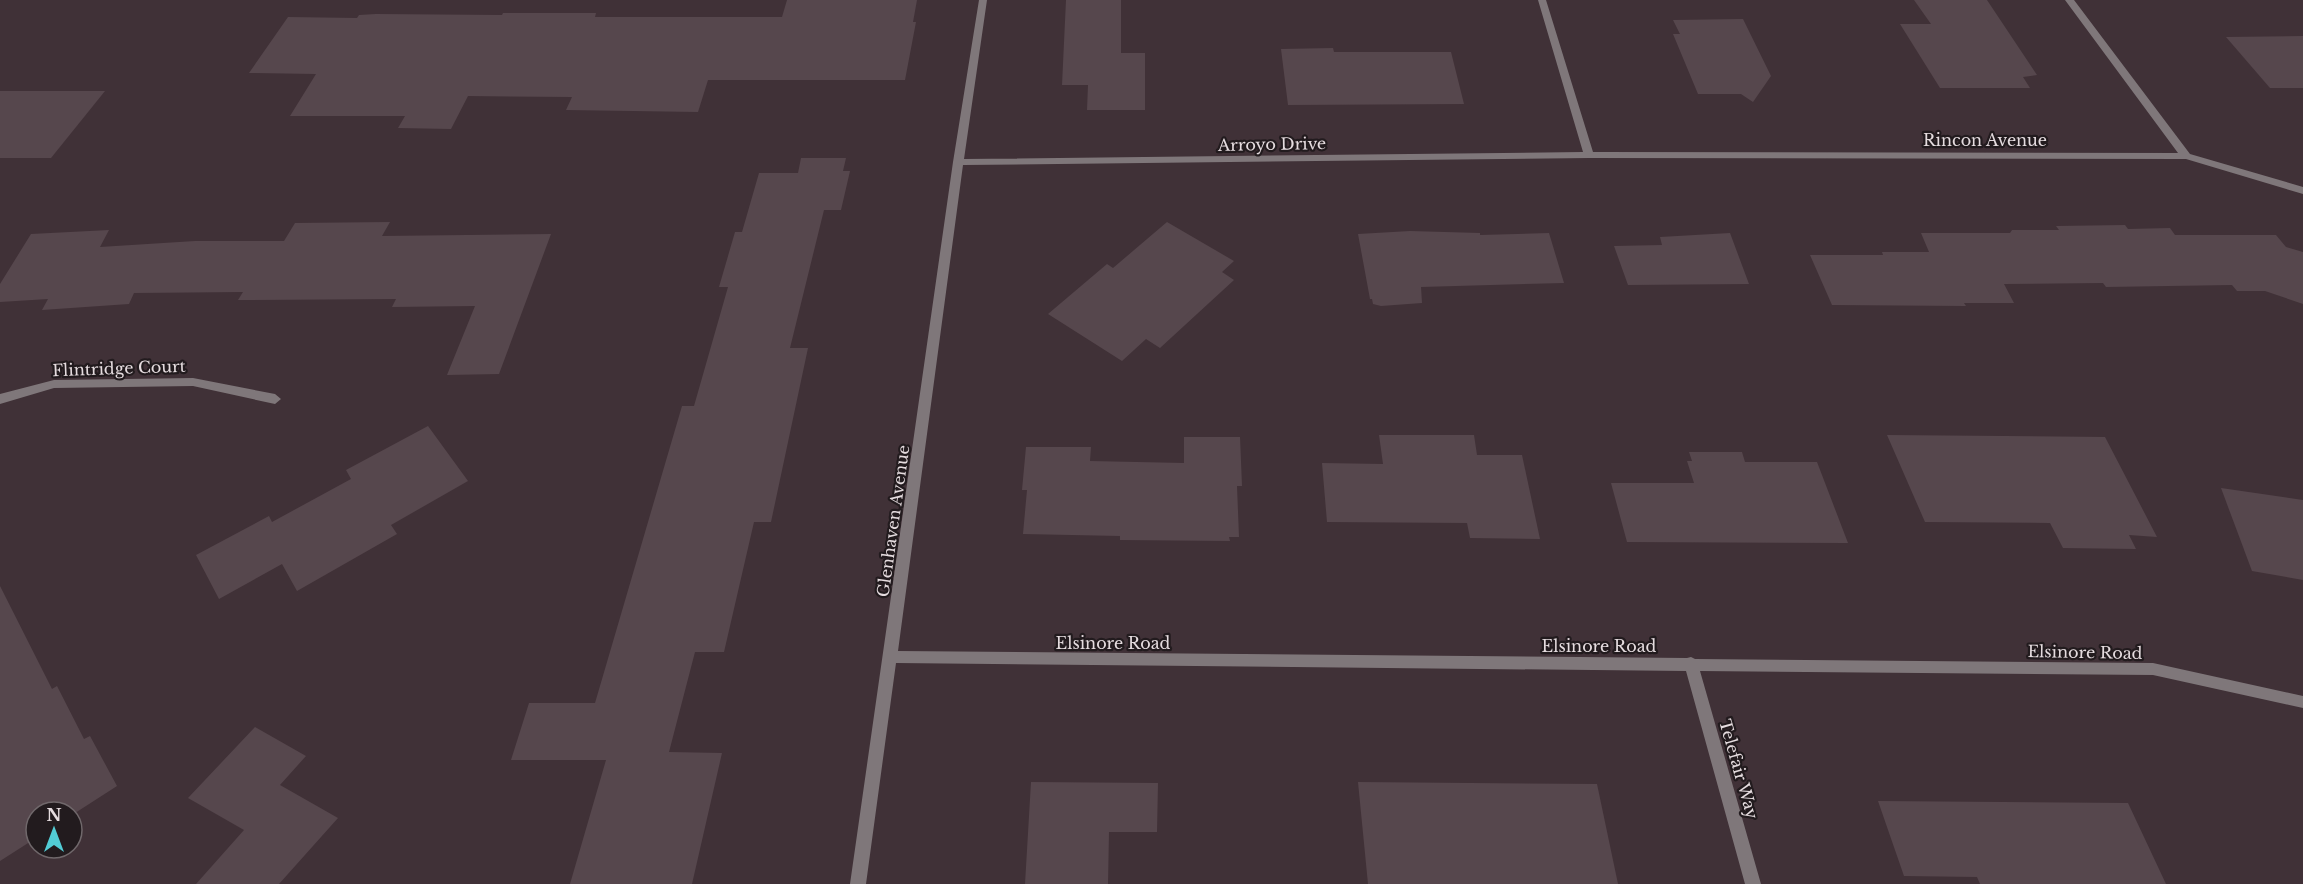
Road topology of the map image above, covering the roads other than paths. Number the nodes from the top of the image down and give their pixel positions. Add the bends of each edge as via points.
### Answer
1 (983, 0) edge
2 (1542, 0) edge
3 (2069, 0) edge
4 (1589, 155) junction
5 (2186, 156) junction
6 (958, 162) junction
7 (2303, 191) edge
8 (0, 399) edge
9 (275, 399) dead end
10 (891, 657) junction
11 (1691, 663) junction
12 (2303, 702) edge
13 (858, 884) edge
14 (1753, 884) edge

1 - 6 street
2 - 4 street
3 - 5 street
4 - 5 street, Rincon Avenue
4 - 6 street, Arroyo Drive
5 - 7 street, Rincon Avenue
6 - 10 street, Glenhaven Avenue
8 - 9 street, Flintridge Court via 54,384 193,382
10 - 11 street, Elsinore Road
10 - 13 street, Glenhaven Avenue
11 - 12 street, Elsinore Road via 2153,669
11 - 14 street, Telefair Way

